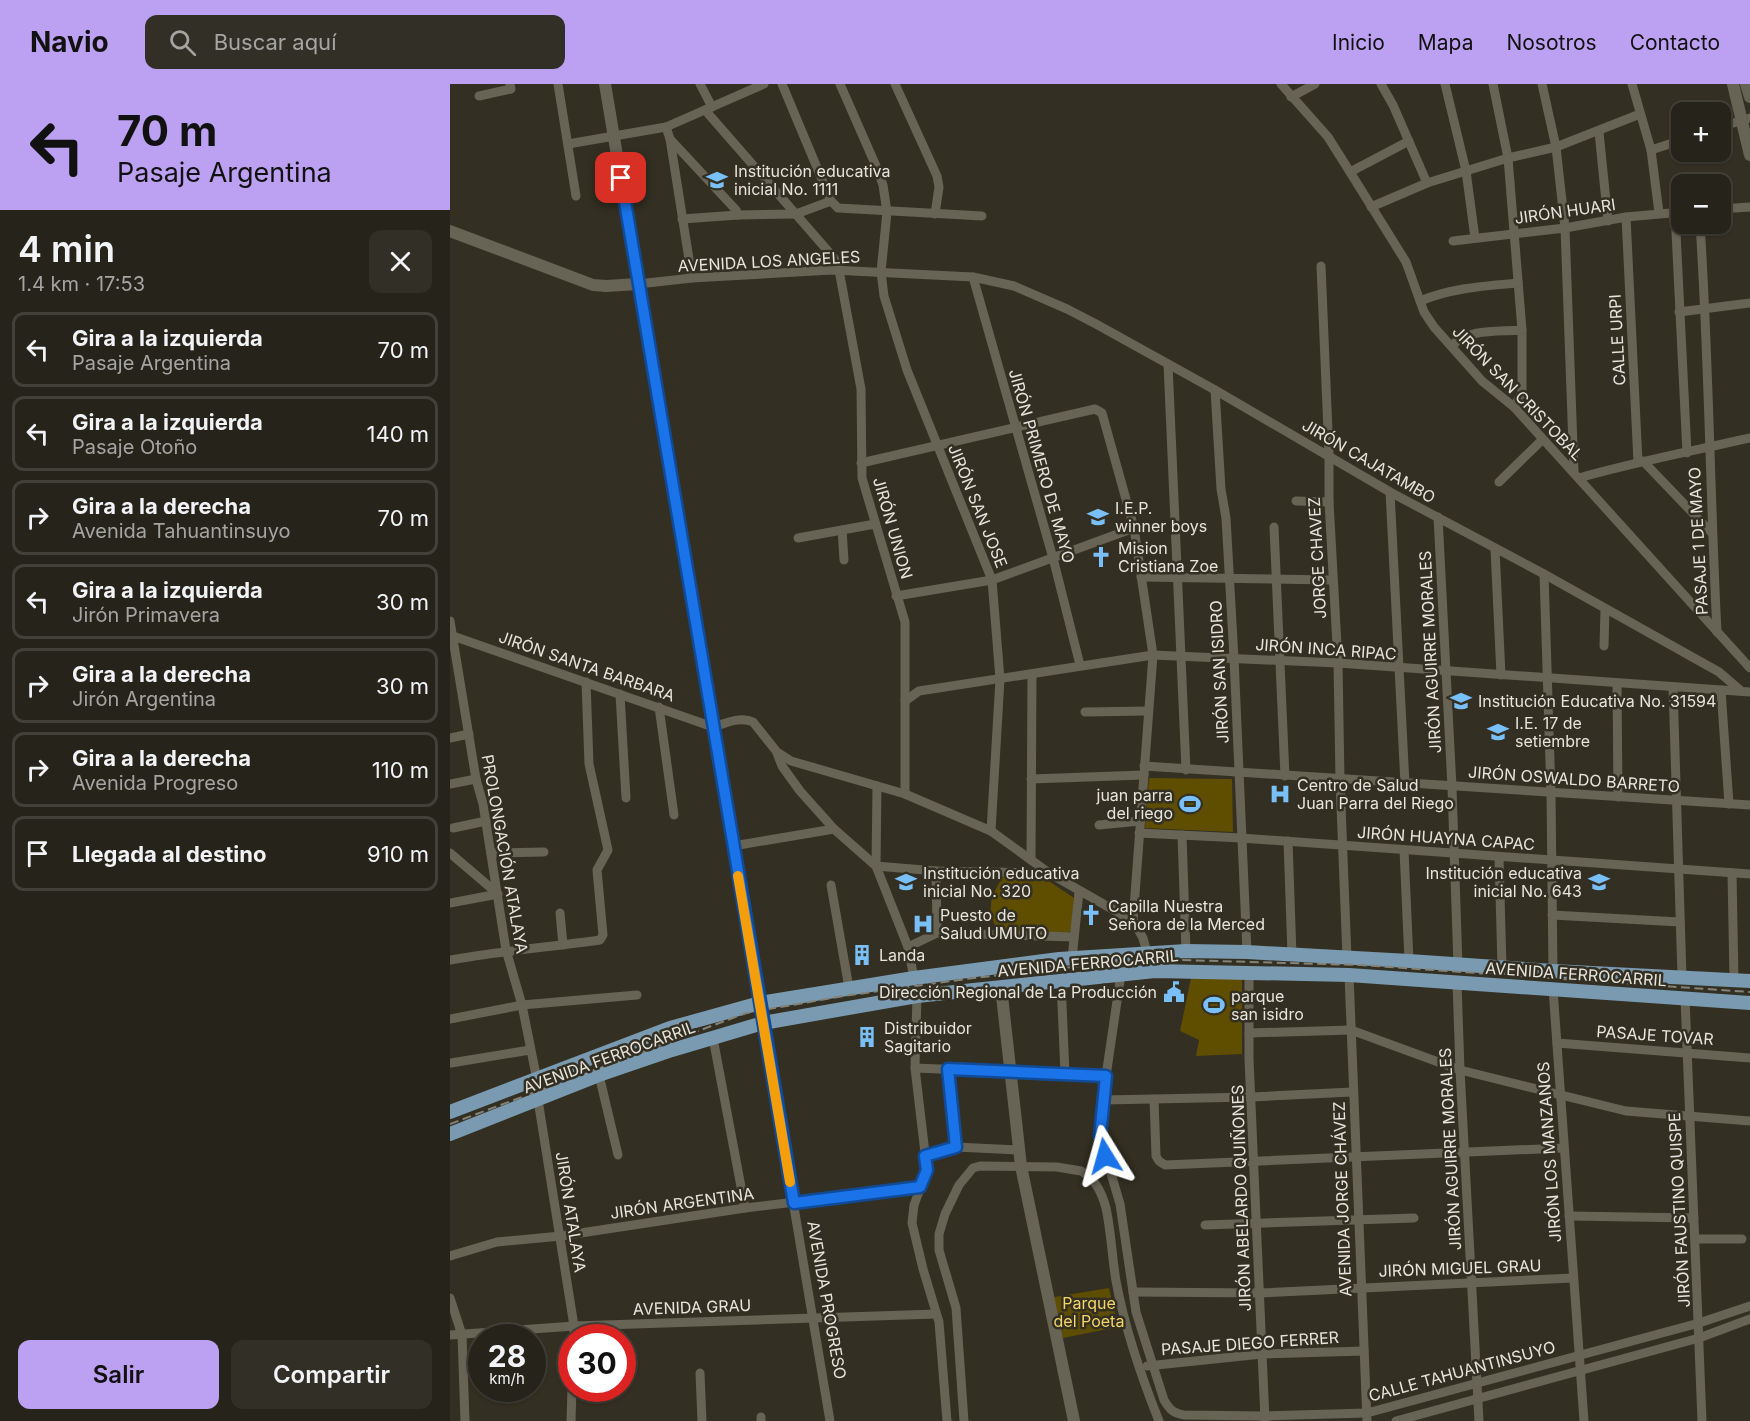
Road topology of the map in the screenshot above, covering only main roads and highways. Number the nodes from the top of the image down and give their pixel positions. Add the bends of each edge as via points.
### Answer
1 (1750, 981) edge
2 (1750, 1003) edge
3 (537, 1090) junction
4 (450, 1112) edge
5 (450, 1134) edge

1 - 3 main road, AVENIDA FERROCARRIL via 1247,952 1186,951 1072,958 759,1003 670,1028
2 - 3 main road, AVENIDA FERROCARRIL via 1349,975 1155,971 917,996 763,1023 599,1075
3 - 4 main road, AVENIDA FERROCARRIL
3 - 5 main road, AVENIDA FERROCARRIL

